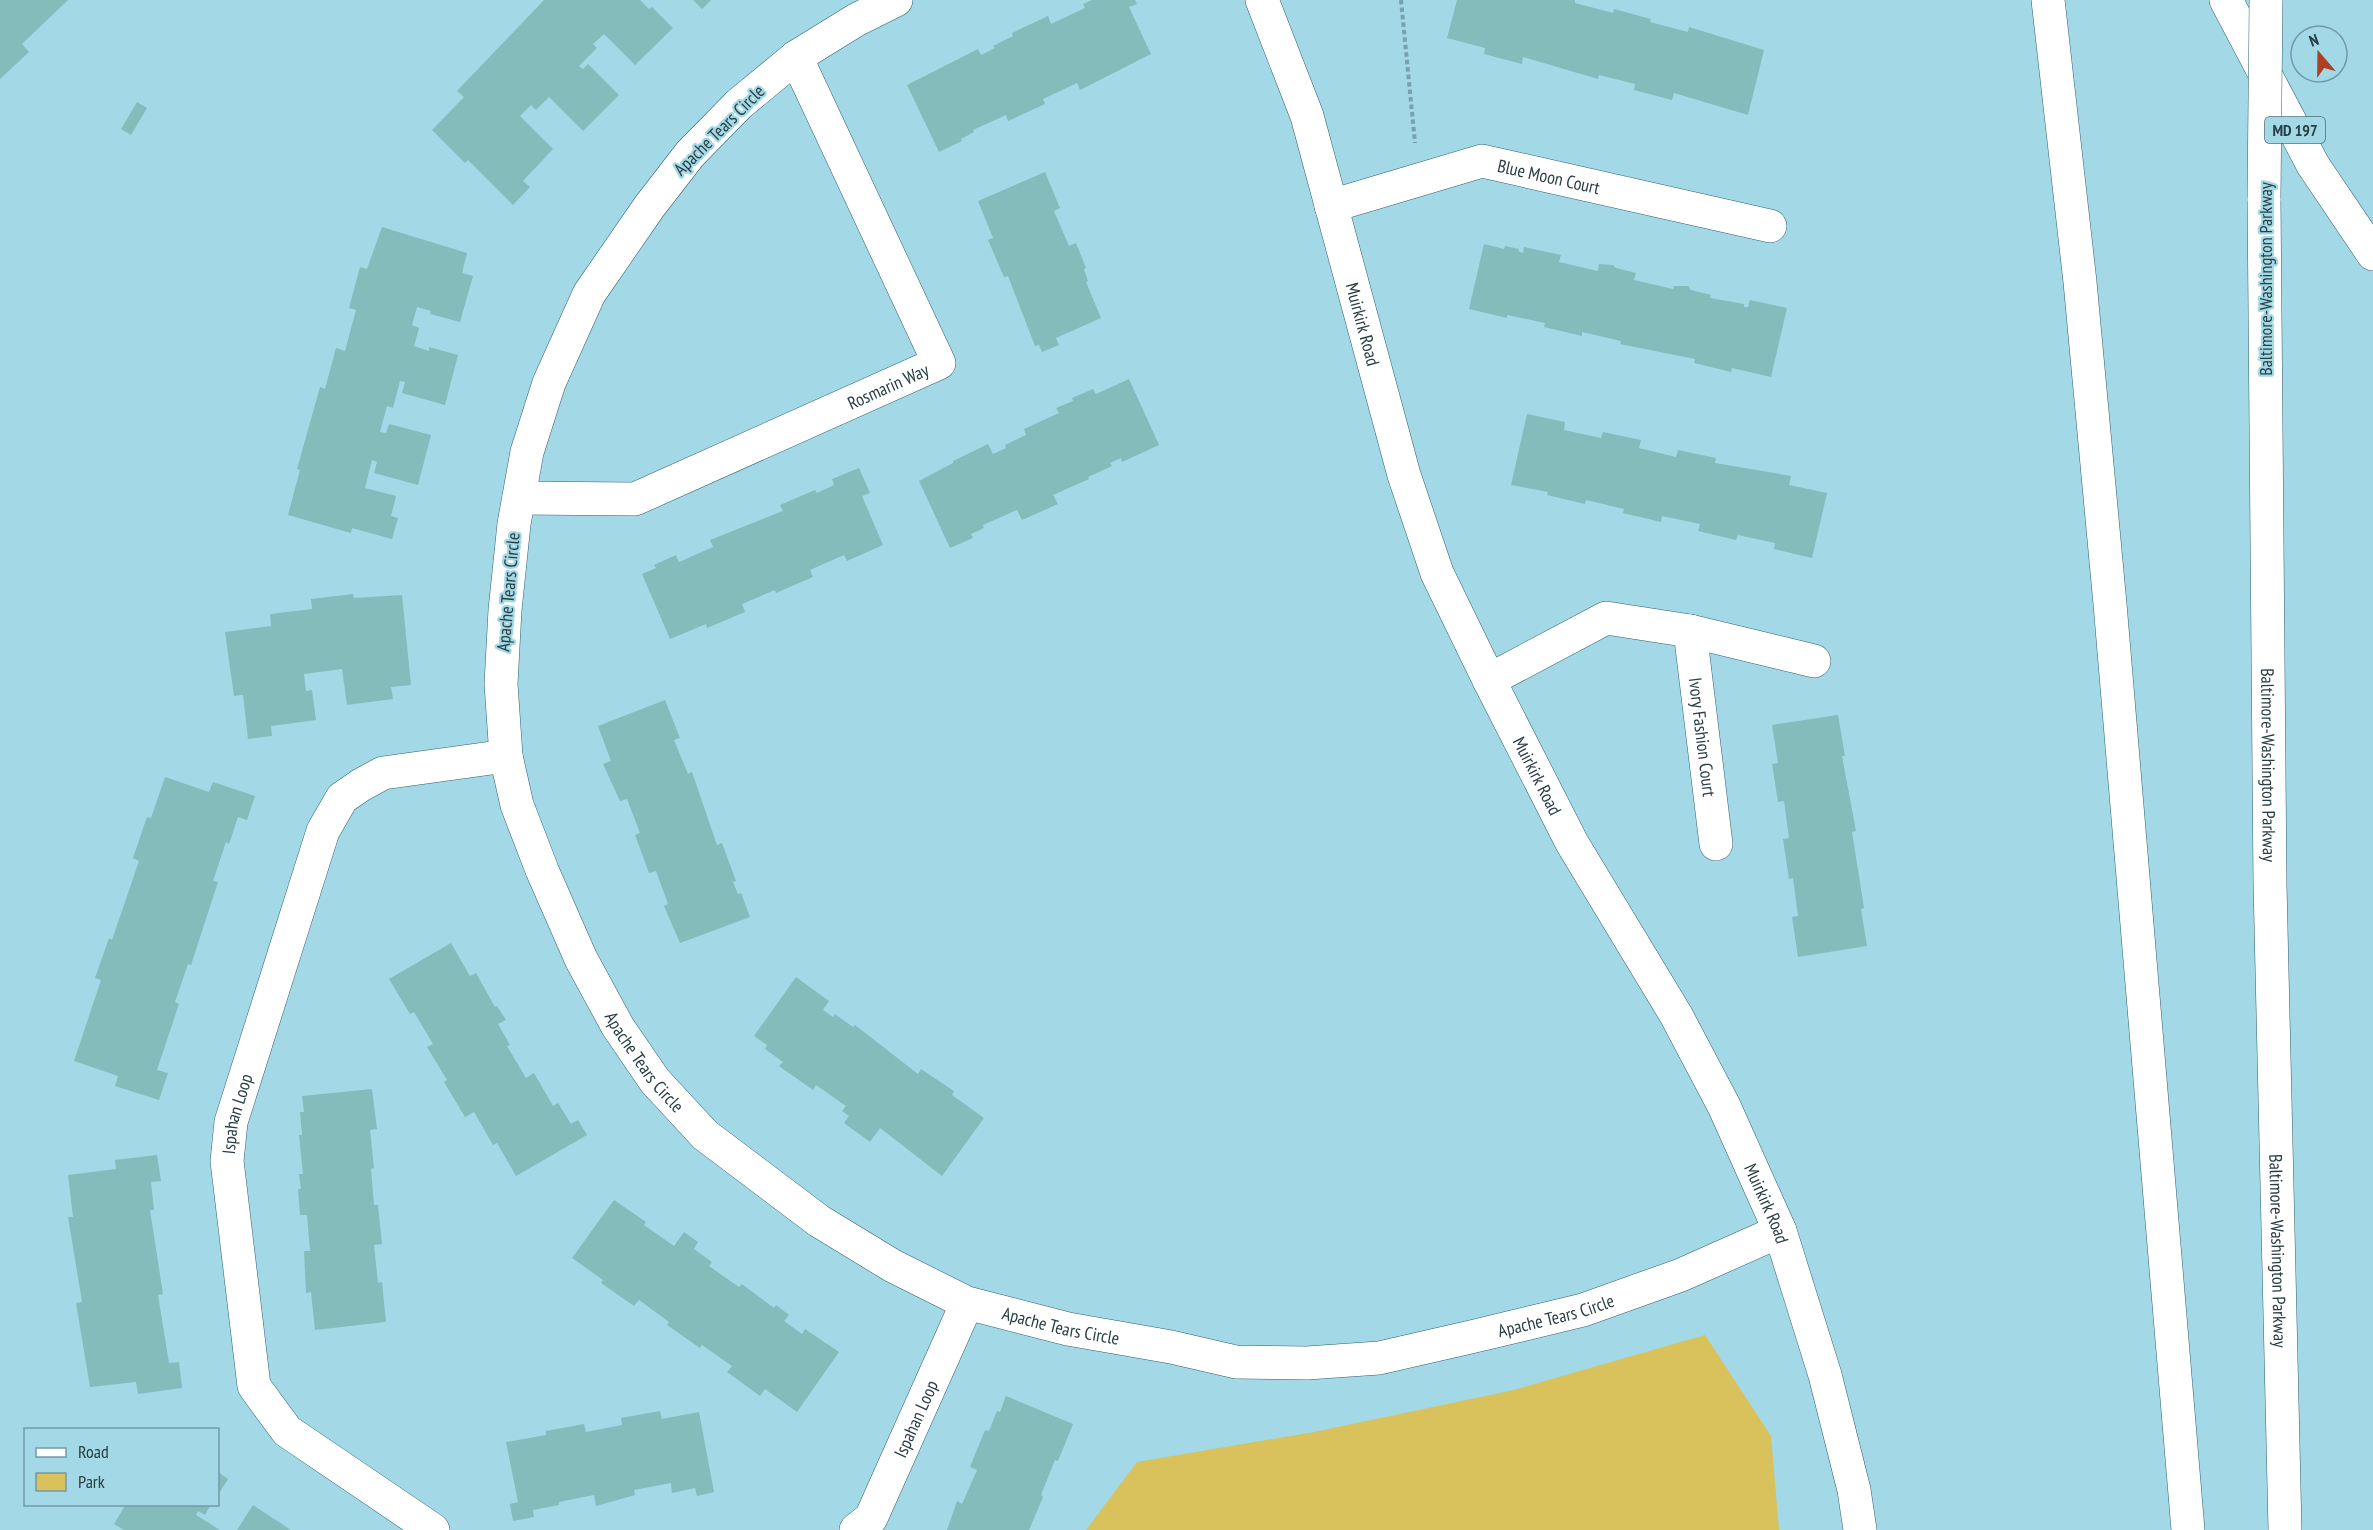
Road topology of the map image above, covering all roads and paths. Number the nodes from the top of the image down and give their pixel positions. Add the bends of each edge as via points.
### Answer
1 (896, 0) edge
2 (1262, 0) edge
3 (1401, 0) edge
4 (2048, 0) edge
5 (2226, 0) edge
6 (2266, 0) edge
7 (796, 57) junction
8 (1418, 180) junction
9 (1331, 206) junction
10 (1770, 226) dead end
11 (2373, 254) edge
12 (519, 498) junction
13 (1690, 631) junction
14 (1814, 662) dead end
15 (1489, 680) junction
16 (506, 756) junction
17 (1716, 844) dead end
18 (1780, 1231) junction
19 (966, 1303) junction
20 (433, 1530) edge
21 (856, 1530) edge
22 (1860, 1530) edge
23 (2188, 1530) edge
24 (2285, 1530) edge

1 - 7 main road, Apache Tears Circle
2 - 9 main road, Muirkirk Road via 1307,116
3 - 8 path
4 - 23 main road via 2080,282 2110,604
5 - 11 main road, MD 197 via 2313,165
6 - 24 main road, Baltimore-Washington Parkway, bridge via 2270,884
7 - 12 main road, Apache Tears Circle via 739,104 690,154 589,294 549,382 526,452
7 - 12 main road, Rosmarin Way via 939,363 635,499
8 - 9 main road, Blue Moon Court
8 - 10 main road, Blue Moon Court via 1482,161
9 - 15 main road, Muirkirk Road via 1404,475 1433,562
12 - 16 main road, Apache Tears Circle via 505,610 501,684
13 - 14 main road
13 - 15 main road via 1606,618
13 - 17 main road, Ivory Fashion Court
15 - 18 main road, Muirkirk Road via 1572,843 1687,1035
16 - 19 main road, Apache Tears Circle via 517,805 581,959 618,1027 655,1081 705,1135 819,1221 892,1266
16 - 20 main road, Ispahan Loop via 383,773 342,798 323,831 231,1122 227,1161 254,1386 287,1431
18 - 19 main road, Apache Tears Circle via 1681,1275 1583,1310 1378,1358 1236,1362 1068,1329
18 - 22 main road, Muirkirk Road via 1825,1375
19 - 21 main road, Ispahan Loop via 871,1518

